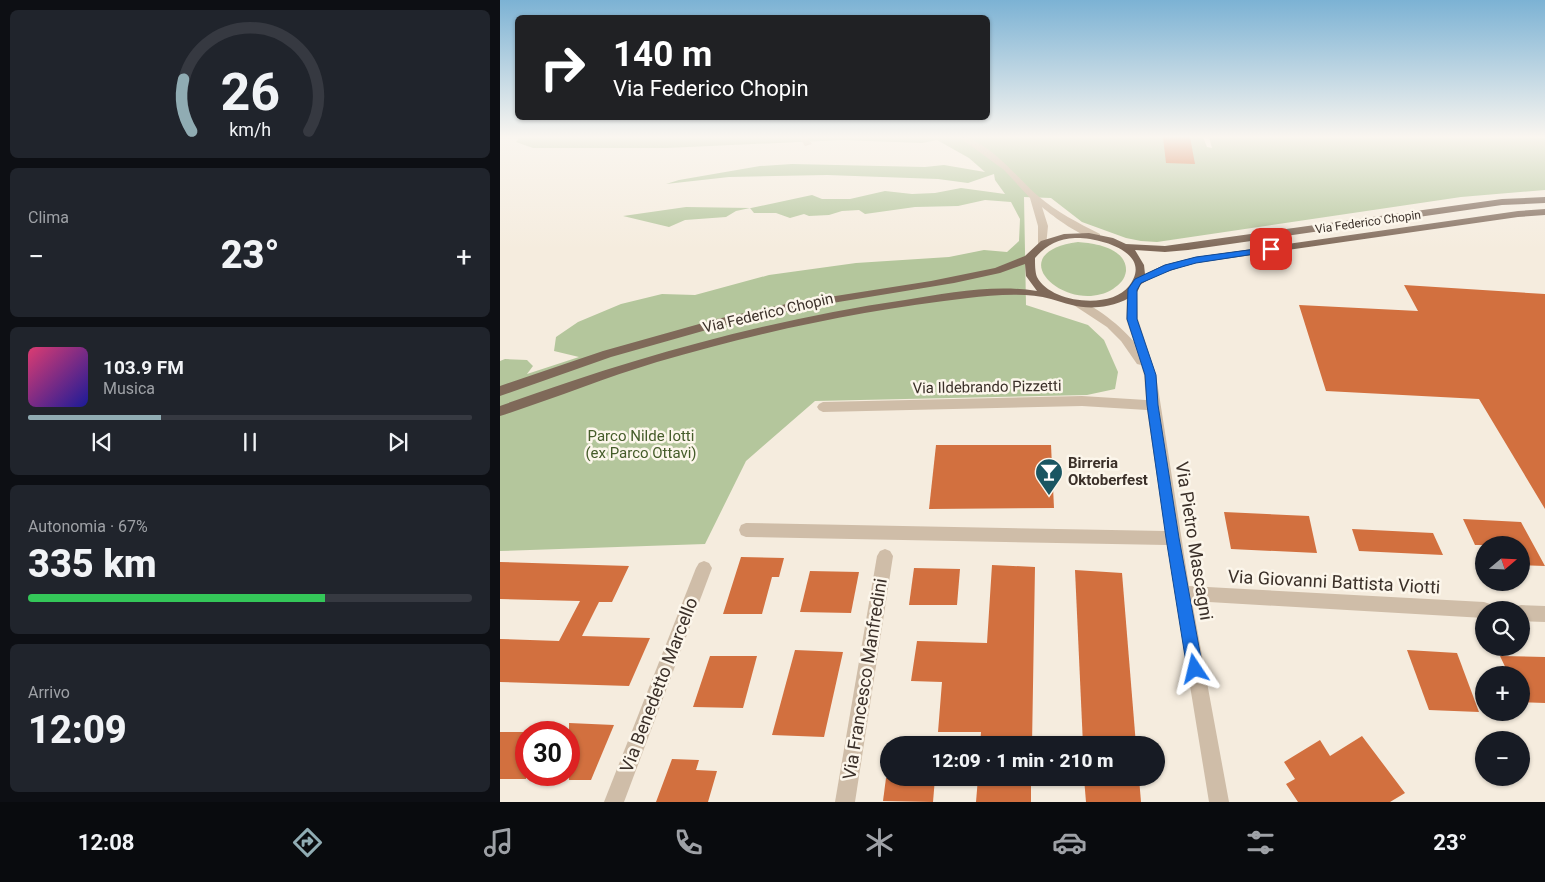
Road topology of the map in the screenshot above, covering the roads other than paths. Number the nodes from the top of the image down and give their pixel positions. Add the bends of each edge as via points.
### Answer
1 (1013, 174) edge
2 (1034, 197) junction
3 (1545, 200) edge
4 (1545, 212) edge
5 (1097, 236) junction
6 (1041, 246) junction
7 (1124, 247) junction
8 (1030, 258) junction
9 (1135, 285) junction
10 (1053, 297) junction
11 (1077, 304) junction
12 (1150, 375) junction
13 (500, 391) edge
14 (1153, 405) junction
15 (823, 407) dead end
16 (500, 411) edge
17 (746, 530) dead end
18 (1172, 538) junction
19 (885, 556) dead end
20 (704, 568) dead end
21 (1182, 592) junction
22 (1475, 609) edge
23 (1530, 613) edge
24 (1545, 614) edge
25 (614, 802) edge
26 (845, 802) edge
27 (1220, 802) edge

1 - 2 street
2 - 5 street via 1067,222
2 - 6 street via 1043,226
3 - 7 main road, Via Federico Chopin via 1502,202 1188,247
4 - 9 main road, Via Federico Chopin via 1196,260 1168,268
5 - 6 main road, Via Federico Chopin via 1066,236
5 - 7 main road, Via Federico Chopin
6 - 8 main road, Via Federico Chopin
7 - 9 main road, Via Federico Chopin via 1138,263 1140,272
8 - 10 main road, Via Federico Chopin via 1031,279
8 - 13 main road, Via Federico Chopin via 976,276 741,317 632,347
9 - 11 main road, Via Federico Chopin via 1122,297 1109,302
9 - 12 street, Via Pietro Mascagni via 1132,319
10 - 11 main road, Via Federico Chopin
10 - 16 main road, Via Federico Chopin via 1024,292 948,297 765,328 608,372
11 - 12 street, Via Pietro Mascagni via 1111,324 1125,338
12 - 14 street, Via Pietro Mascagni
14 - 15 street, Via Ildebrando Pizzetti via 1082,401
14 - 18 street, Via Pietro Mascagni
17 - 18 street
18 - 21 street, Via Pietro Mascagni
19 - 26 street, Via Francesco Manfredini
20 - 25 street, Via Benedetto Marcello
21 - 22 street, Via Giovanni Battista Viotti
21 - 27 street, Via Pietro Mascagni
23 - 24 street

